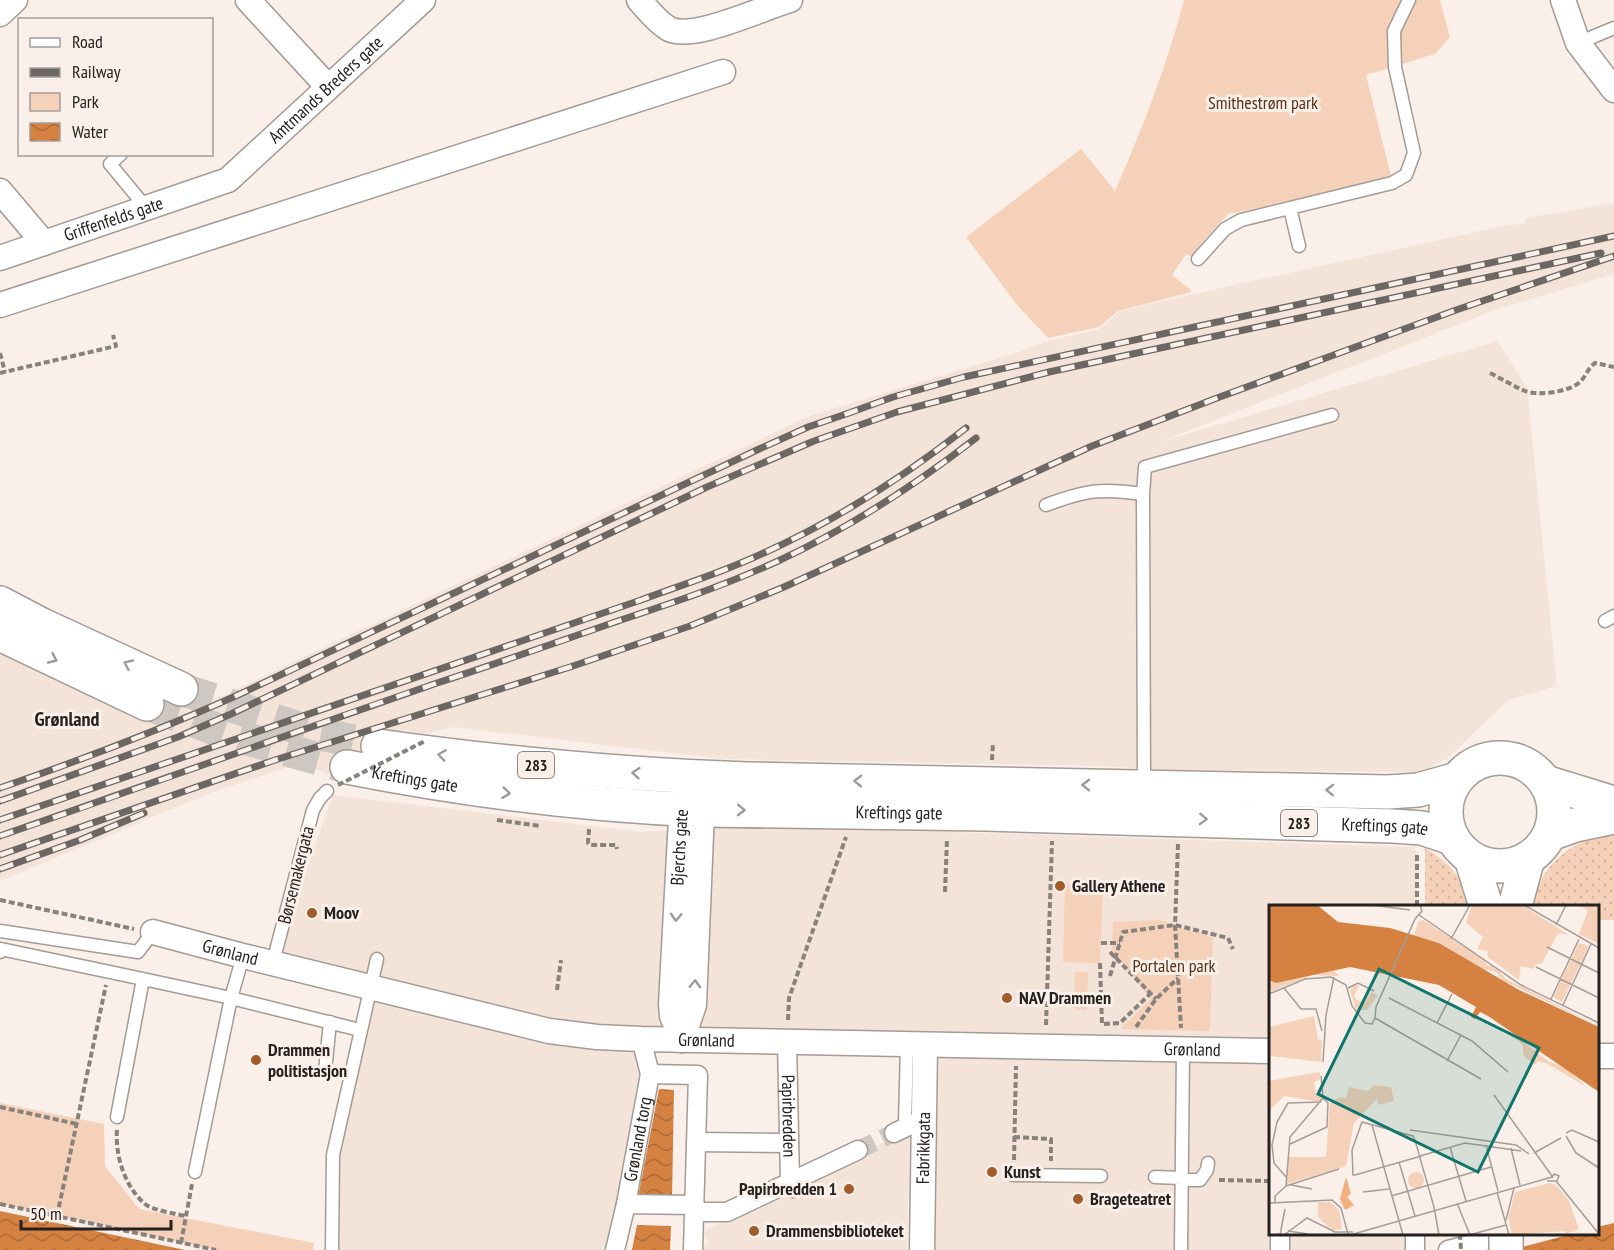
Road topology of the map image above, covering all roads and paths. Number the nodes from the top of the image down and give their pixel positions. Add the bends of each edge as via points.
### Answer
1 (15, 0) edge
2 (248, 0) edge
3 (423, 0) edge
4 (639, 0) edge
5 (790, 0) edge
6 (1408, 0) edge
7 (1563, 0) edge
8 (0, 14) edge
9 (1614, 28) edge
10 (1578, 43) junction
11 (723, 72) dead end
12 (328, 87) junction
13 (1614, 90) edge
14 (119, 156) edge
15 (228, 180) joint
16 (0, 191) edge
17 (1290, 208) junction
18 (143, 209) junction
19 (44, 243) junction
20 (1299, 246) dead end
21 (0, 258) edge
22 (1198, 259) dead end
23 (0, 305) edge
24 (113, 335) dead end
25 (0, 353) edge
26 (1614, 367) edge
27 (2, 372) edge
28 (1490, 373) dead end
29 (1332, 415) dead end
30 (1143, 494) junction
31 (1046, 504) dead end
32 (0, 603) edge
33 (0, 634) edge
34 (181, 689) tunnel mouth
35 (147, 704) tunnel mouth
36 (425, 741) dead end
37 (993, 743) dead end
38 (378, 746) tunnel mouth
39 (993, 764) dead end
40 (694, 777) junction
41 (1454, 780) junction
42 (337, 781) junction
43 (1545, 782) junction
44 (1144, 802) junction
45 (1614, 806) edge
46 (692, 810) junction
47 (1614, 817) edge
48 (589, 829) dead end
49 (848, 830) dead end
50 (947, 831) dead end
51 (1550, 834) junction
52 (1052, 842) dead end
53 (1413, 847) dead end
54 (1462, 848) junction
55 (617, 849) dead end
56 (1178, 850) dead end
57 (1528, 858) junction
58 (945, 892) dead end
59 (0, 900) edge
60 (1417, 905) edge
61 (1486, 905) edge
62 (1515, 905) edge
63 (1175, 926) junction
64 (120, 927) dead end
65 (0, 931) edge
66 (153, 932) joint
67 (1101, 943) dead end
68 (1120, 943) junction
69 (1233, 949) dead end
70 (0, 952) edge
71 (1110, 952) dead end
72 (243, 956) junction
73 (1115, 957) junction
74 (377, 959) dead end
75 (561, 960) dead end
76 (273, 962) junction
77 (1100, 963) dead end
78 (109, 972) junction
79 (1110, 976) dead end
80 (1178, 978) junction
81 (143, 979) junction
82 (370, 986) junction
83 (557, 990) dead end
84 (1151, 993) junction
85 (231, 998) junction
86 (1156, 999) junction
87 (330, 1022) junction
88 (360, 1029) junction
89 (641, 1039) junction
90 (682, 1040) junction
91 (788, 1042) junction
92 (916, 1045) junction
93 (1017, 1047) junction
94 (1045, 1047) junction
95 (1119, 1049) junction
96 (1183, 1050) junction
97 (1269, 1051) edge
98 (324, 1071) dead end
99 (650, 1074) junction
100 (0, 1107) edge
101 (117, 1117) joint
102 (77, 1124) junction
103 (1014, 1137) junction
104 (696, 1142) junction
105 (789, 1143) junction
106 (858, 1149) tunnel mouth
107 (1208, 1163) dead end
108 (195, 1172) joint
109 (1014, 1175) joint
110 (1051, 1176) junction
111 (1101, 1176) dead end
112 (1155, 1177) dead end
113 (1182, 1179) junction
114 (1200, 1180) junction
115 (1269, 1181) edge
116 (791, 1185) junction
117 (0, 1204) edge
118 (626, 1204) junction
119 (694, 1209) junction
120 (57, 1216) junction
121 (186, 1216) junction
122 (1460, 1235) edge
123 (1508, 1235) edge
124 (181, 1243) junction
125 (216, 1250) edge
126 (332, 1250) edge
127 (615, 1250) edge
128 (693, 1250) edge
129 (922, 1250) edge
130 (1181, 1250) edge
131 (1448, 1250) edge
132 (1461, 1250) edge

1 - 8 street
2 - 12 street
3 - 12 street, Amtmands Breders gate
4 - 5 street via 671,30 695,32
6 - 17 lane via 1394,31 1395,67 1414,153 1406,175 1392,183
7 - 10 street
9 - 10 lane
10 - 13 street
11 - 23 street
12 - 15 street, Amtmands Breders gate
14 - 18 lane via 110,164
15 - 18 street, Griffenfelds gate
16 - 19 street
17 - 20 lane
17 - 22 lane via 1241,220 1225,229
18 - 19 street, Griffenfelds gate
19 - 21 street, Griffenfelds gate
24 - 27 path via 116,346
25 - 27 path
26 - 28 path via 1595,363 1580,382 1566,390 1549,392 1527,392
29 - 30 lane via 1145,467
30 - 31 lane via 1095,490
30 - 44 lane
34 -> 32 main road
33 -> 35 main road
36 - 42 path, bridge
37 - 39 path
40 -> 38 main road, Kreftings gate / 283 via 538,765
44 -> 40 main road, Kreftings gate / 283
40 - 46 street, Bjerchs gate
41 - 43 main road, 283 via 1482,761 1500,758 1533,769
41 -> 44 main road, Kreftings gate / 283 via 1418,790
41 - 54 main road via 1447,796 1446,822
42 -> 46 main road, Kreftings gate / 283 via 428,783
42 - 76 lane, Børsemakergata via 313,810
43 - 45 main road
43 - 51 main road via 1553,803
46 -> 44 main road, Kreftings gate / 283
44 -> 54 main road, Kreftings gate / 283 via 1422,828
46 - 90 street, Bjerchs gate via 671,1004
47 - 51 main road
48 - 55 path via 590,845 616,845
49 - 91 path via 789,998
50 - 58 path
51 - 57 main road
52 - 94 path
53 - 60 path via 1418,854
54 - 57 main road, 283 via 1491,865
54 - 61 main road
56 - 63 path
57 - 62 main road
59 - 64 path
63 - 68 path via 1123,932
63 - 69 path via 1228,938
63 - 80 path
65 - 66 lane via 138,952
66 - 72 street, Grønland
67 - 68 path
68 - 73 path
70 - 78 lane
71 - 73 path
72 - 76 street, Grønland
72 - 85 lane
73 - 79 path
73 - 84 path
74 - 82 lane
75 - 83 path
76 - 82 street, Grønland
77 - 84 path via 1102,1023 1120,1023
78 - 81 lane
78 - 102 path
80 - 86 path
80 - 96 path
81 - 85 lane
81 - 101 lane
82 - 88 lane
82 - 89 street, Grønland via 549,1031
84 - 86 path
85 - 87 lane
85 - 108 lane
86 - 95 path
87 - 88 lane
87 - 98 lane
88 - 126 lane via 333,1155
89 - 90 street, Grønland
89 - 99 street, Grønland torg
90 - 91 street, Grønland
91 - 92 street, Grønland
91 - 105 street, Papirbredden
92 - 93 street, Grønland
92 - 129 street, Fabrikkgata via 907,1125
93 - 94 street, Grønland
93 - 103 path
94 - 95 street, Grønland
95 - 96 street, Grønland
96 - 97 street, Grønland
96 - 113 lane
99 - 104 street, Grønland torg via 698,1075
99 - 118 street, Grønland torg
100 - 102 path
101 - 121 path via 116,1144 123,1172 133,1190 146,1206
102 - 120 path
103 - 109 path
103 - 110 path via 1051,1139
104 - 105 street
104 - 119 street, Grønland torg
105 - 116 street, Papirbredden
106 - 116 street
107 - 114 lane
108 - 121 path
109 - 110 lane
110 - 111 lane
112 - 113 lane
113 - 114 lane
113 - 130 lane
114 - 115 path
116 - 119 street via 727,1212
117 - 120 path
118 - 119 street
118 - 127 street, Grønland torg
119 - 128 street, Grønland torg
120 - 124 path
121 - 124 path
122 - 132 path, bridge
123 - 131 street
124 - 125 path

